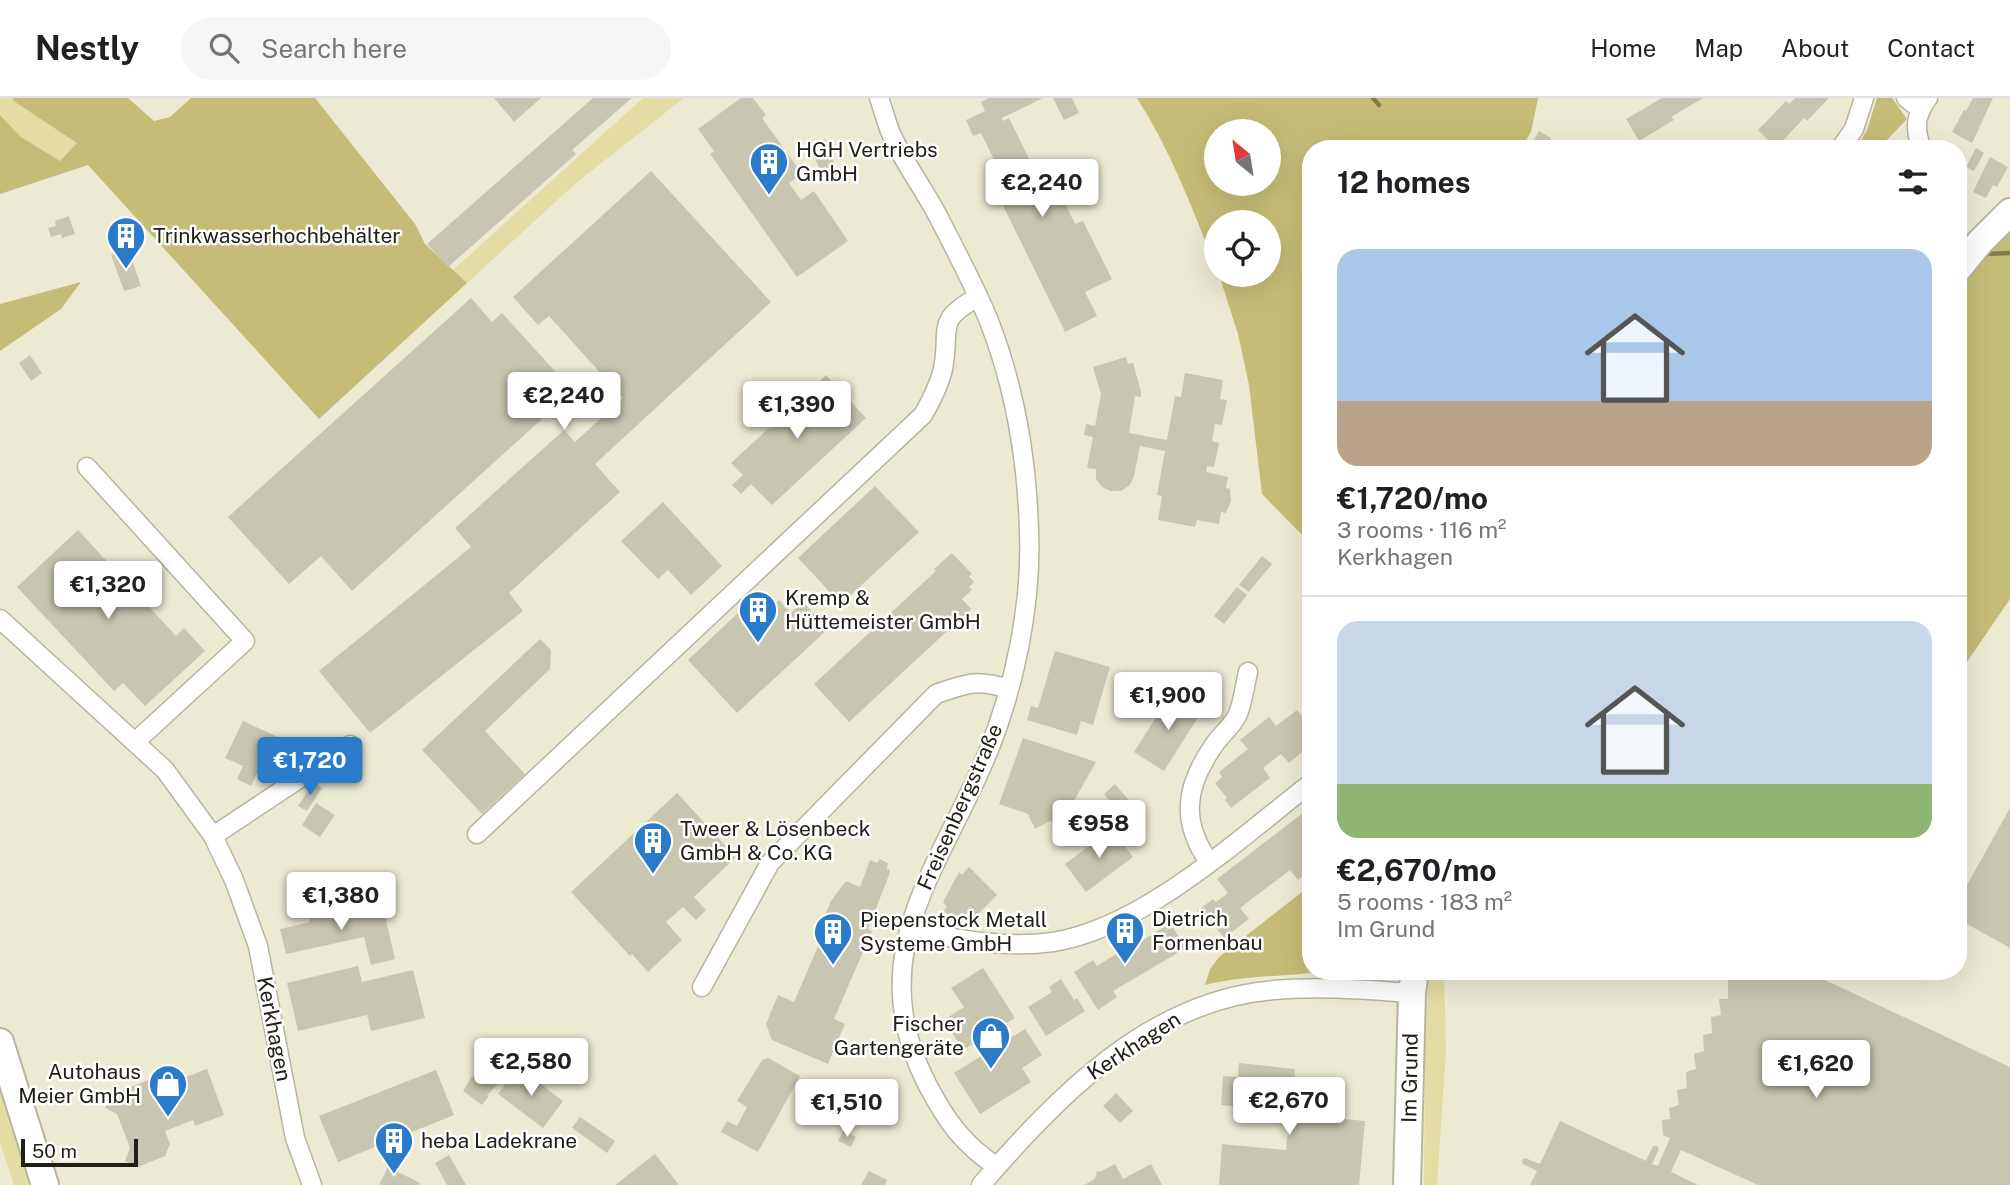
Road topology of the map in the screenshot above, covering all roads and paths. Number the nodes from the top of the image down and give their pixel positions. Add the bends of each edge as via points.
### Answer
1 (879, 98) edge
2 (1864, 98) edge
3 (1918, 102) edge
4 (1846, 140) edge
5 (1920, 140) edge
6 (2010, 212) edge
7 (1967, 258) edge
8 (978, 297) junction
9 (87, 467) dead end
10 (0, 619) edge
11 (1248, 672) dead end
12 (1009, 689) junction
13 (135, 742) junction
14 (350, 745) dead end
15 (1302, 790) edge
16 (477, 834) dead end
17 (213, 836) junction
18 (1209, 862) junction
19 (909, 930) junction
20 (1414, 982) edge
21 (702, 987) dead end
22 (0, 1042) edge
23 (997, 1167) junction
24 (44, 1185) edge
25 (312, 1185) edge
26 (981, 1185) edge
27 (1407, 1185) edge

1 - 8 street, Freisenbergstraße via 890,132
2 - 4 street
3 - 5 street
6 - 7 main road
8 - 12 street, Freisenbergstraße via 1000,355 1024,460 1029,535 1026,603
8 - 16 street via 957,308 946,324 943,369 923,415
9 - 13 street via 245,640
10 - 13 street, Kerkhagen
11 - 18 street via 1237,716 1212,748 1191,793 1191,827
12 - 19 street, Freisenbergstraße via 988,752 925,882
12 - 21 street via 970,682 936,694 770,863
13 - 17 street, Kerkhagen via 165,770
14 - 17 street
15 - 18 street
17 - 25 street, Kerkhagen via 258,946 295,1138
18 - 19 street via 1121,919 1054,942 981,942
19 - 23 street, Freisenbergstraße via 902,963 909,1039 922,1074 955,1132
20 - 23 street, Kerkhagen via 1273,990 1185,1013 1114,1054 1085,1077
20 - 27 main road, Im Grund
22 - 24 main road
23 - 26 street, Kerkhagen

